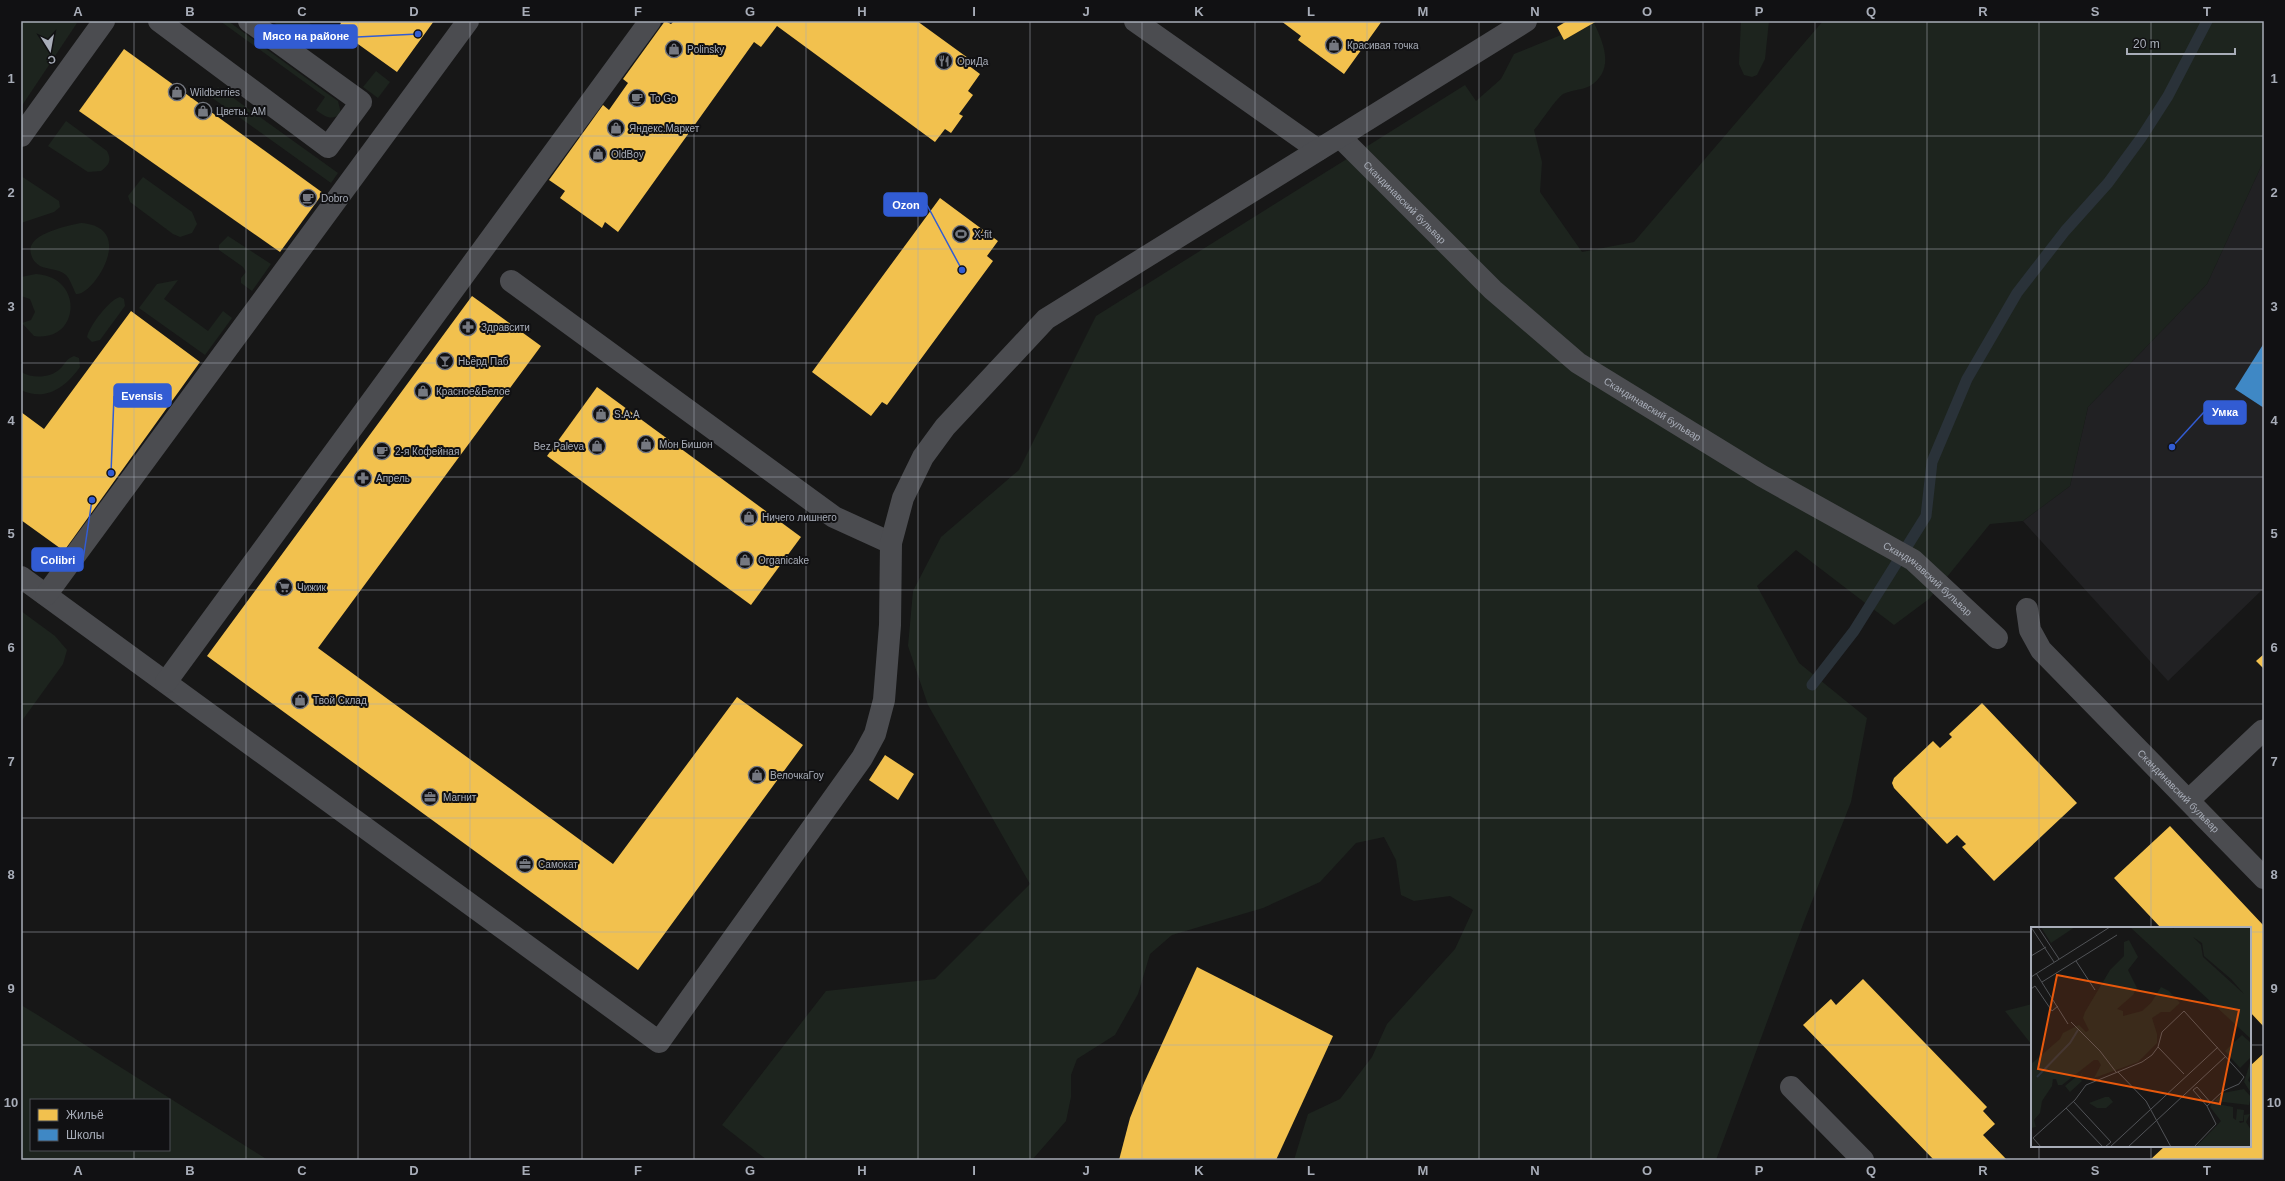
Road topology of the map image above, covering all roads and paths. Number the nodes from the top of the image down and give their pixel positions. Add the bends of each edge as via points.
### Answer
1 (104, 21) edge
2 (159, 21) edge
3 (249, 21) edge
4 (468, 21) edge
5 (650, 21) edge
6 (1135, 21) edge
7 (1526, 21) edge
8 (21, 136) edge
9 (1340, 137) junction
10 (1318, 150) junction
11 (512, 280) dead end
12 (891, 543) junction
13 (21, 578) edge
14 (46, 595) junction
15 (2027, 609) dead end
16 (1997, 638) dead end
17 (166, 682) junction
18 (2264, 732) edge
19 (2189, 800) junction
20 (2264, 878) edge
21 (1791, 1087) dead end
22 (1863, 1160) edge

1 - 8 street
2 - 3 street via 328,147 361,102
4 - 14 street
5 - 17 street
6 - 10 street
7 - 9 street
9 - 10 street
9 - 16 street, Скандинавский бульвар via 1493,290 1578,363 1762,476 1913,560
10 - 12 street via 1046,319 945,427 923,457 903,498
11 - 12 street via 834,517
12 - 17 street via 889,664 884,700 875,734 862,758 658,1042
13 - 14 street
14 - 17 street
15 - 19 street, Скандинавский бульвар via 2030,630 2041,650
18 - 19 street via 2262,731
19 - 20 street, Скандинавский бульвар
21 - 22 street

